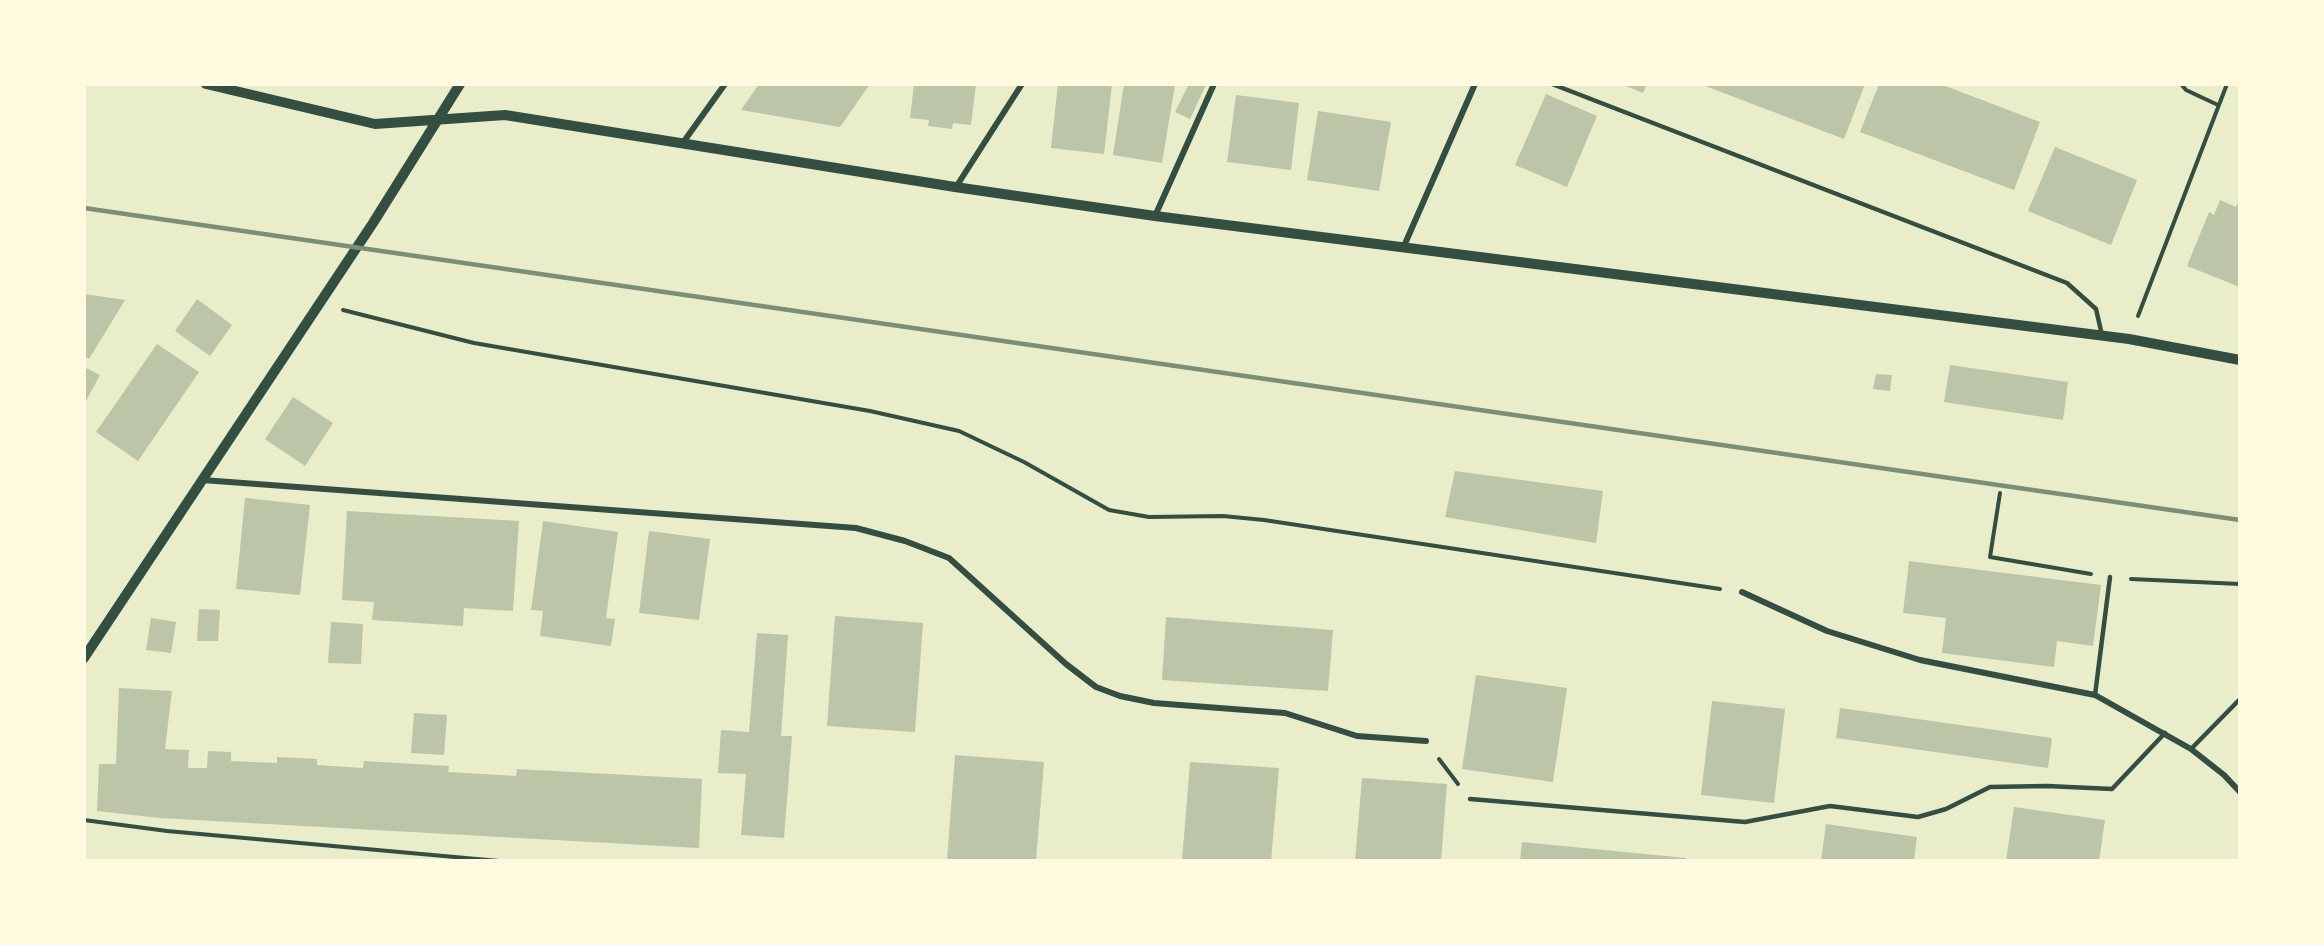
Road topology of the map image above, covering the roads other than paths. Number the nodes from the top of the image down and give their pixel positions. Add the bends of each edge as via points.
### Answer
1 (206, 84) edge
2 (460, 84) edge
3 (725, 84) edge
4 (1022, 84) edge
5 (1214, 84) edge
6 (1475, 84) edge
7 (1552, 84) edge
8 (438, 120) junction
9 (682, 144) junction
10 (955, 187) junction
11 (1155, 216) junction
12 (1404, 246) junction
13 (2102, 336) junction
14 (2240, 360) edge
15 (201, 480) junction
16 (2110, 577) road end
17 (1742, 592) road end
18 (84, 658) edge
19 (2095, 695) junction
20 (2240, 699) edge
21 (2165, 734) junction
22 (1426, 741) road end
23 (2191, 749) junction
24 (2240, 792) edge
25 (1470, 799) road end

1 - 8 street via 375,124
2 - 8 street
3 - 9 street
4 - 10 street
5 - 11 street
6 - 12 street
7 - 13 lane via 2067,283 2096,309
8 - 9 street via 505,115
8 - 15 street
9 - 10 street
10 - 11 street
11 - 12 street
12 - 13 street
13 - 14 street
15 - 18 street
15 - 22 street via 856,528 949,558 1066,664 1096,687 1120,696 1154,703 1285,712 1357,736
16 - 19 lane
17 - 19 street via 1827,631 1920,660
19 - 21 street
20 - 23 lane
21 - 23 street
21 - 25 lane via 2112,789 1990,787 1946,809 1918,817 1830,806 1745,822
23 - 24 street

